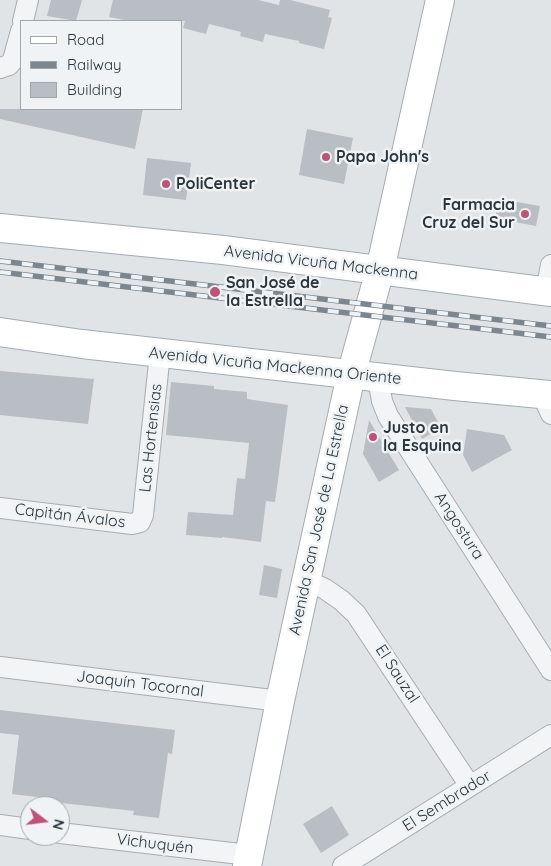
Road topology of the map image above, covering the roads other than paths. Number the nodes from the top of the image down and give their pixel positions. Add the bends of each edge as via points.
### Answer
1 (28, 0) edge
2 (440, 0) edge
3 (23, 20) edge
4 (20, 36) edge
5 (10, 70) edge
6 (0, 228) edge
7 (380, 270) junction
8 (549, 283) edge
9 (0, 332) edge
10 (160, 353) junction
11 (351, 375) junction
12 (378, 378) junction
13 (548, 401) edge
14 (0, 508) edge
15 (140, 522) joint
16 (306, 580) junction
17 (0, 667) edge
18 (551, 670) edge
19 (280, 700) junction
20 (551, 735) edge
21 (470, 786) junction
22 (0, 826) edge
23 (20, 828) edge
24 (70, 833) edge
25 (248, 860) edge
26 (343, 866) edge

1 - 3 street
2 - 7 main road, Avenida San José de La Estrella
4 - 5 street
6 - 7 main road, Avenida Vicuña Mackenna via 223,250
7 - 8 main road, Avenida Vicuña Mackenna
7 - 11 main road, Avenida San José de La Estrella
9 - 10 main road, Avenida Vicuña Mackenna Oriente
10 - 11 main road, Avenida Vicuña Mackenna Oriente
10 - 15 street, Las Hortensias
11 - 12 main road, Avenida Vicuña Mackenna Oriente
11 - 16 main road, Avenida San José de La Estrella
12 - 13 main road, Avenida Vicuña Mackenna Oriente
12 - 18 street, Angostura via 388,416
14 - 15 street, Capitán Ávalos via 132,524
16 - 19 main road, Avenida San José de La Estrella
16 - 21 street, El Sauzal via 325,589 356,614
17 - 19 street, Joaquín Tocornal
19 - 25 main road, Avenida San José de La Estrella
20 - 21 street, El Sembrador
21 - 26 street, El Sembrador
22 - 23 street
24 - 25 street, Vichuquén

